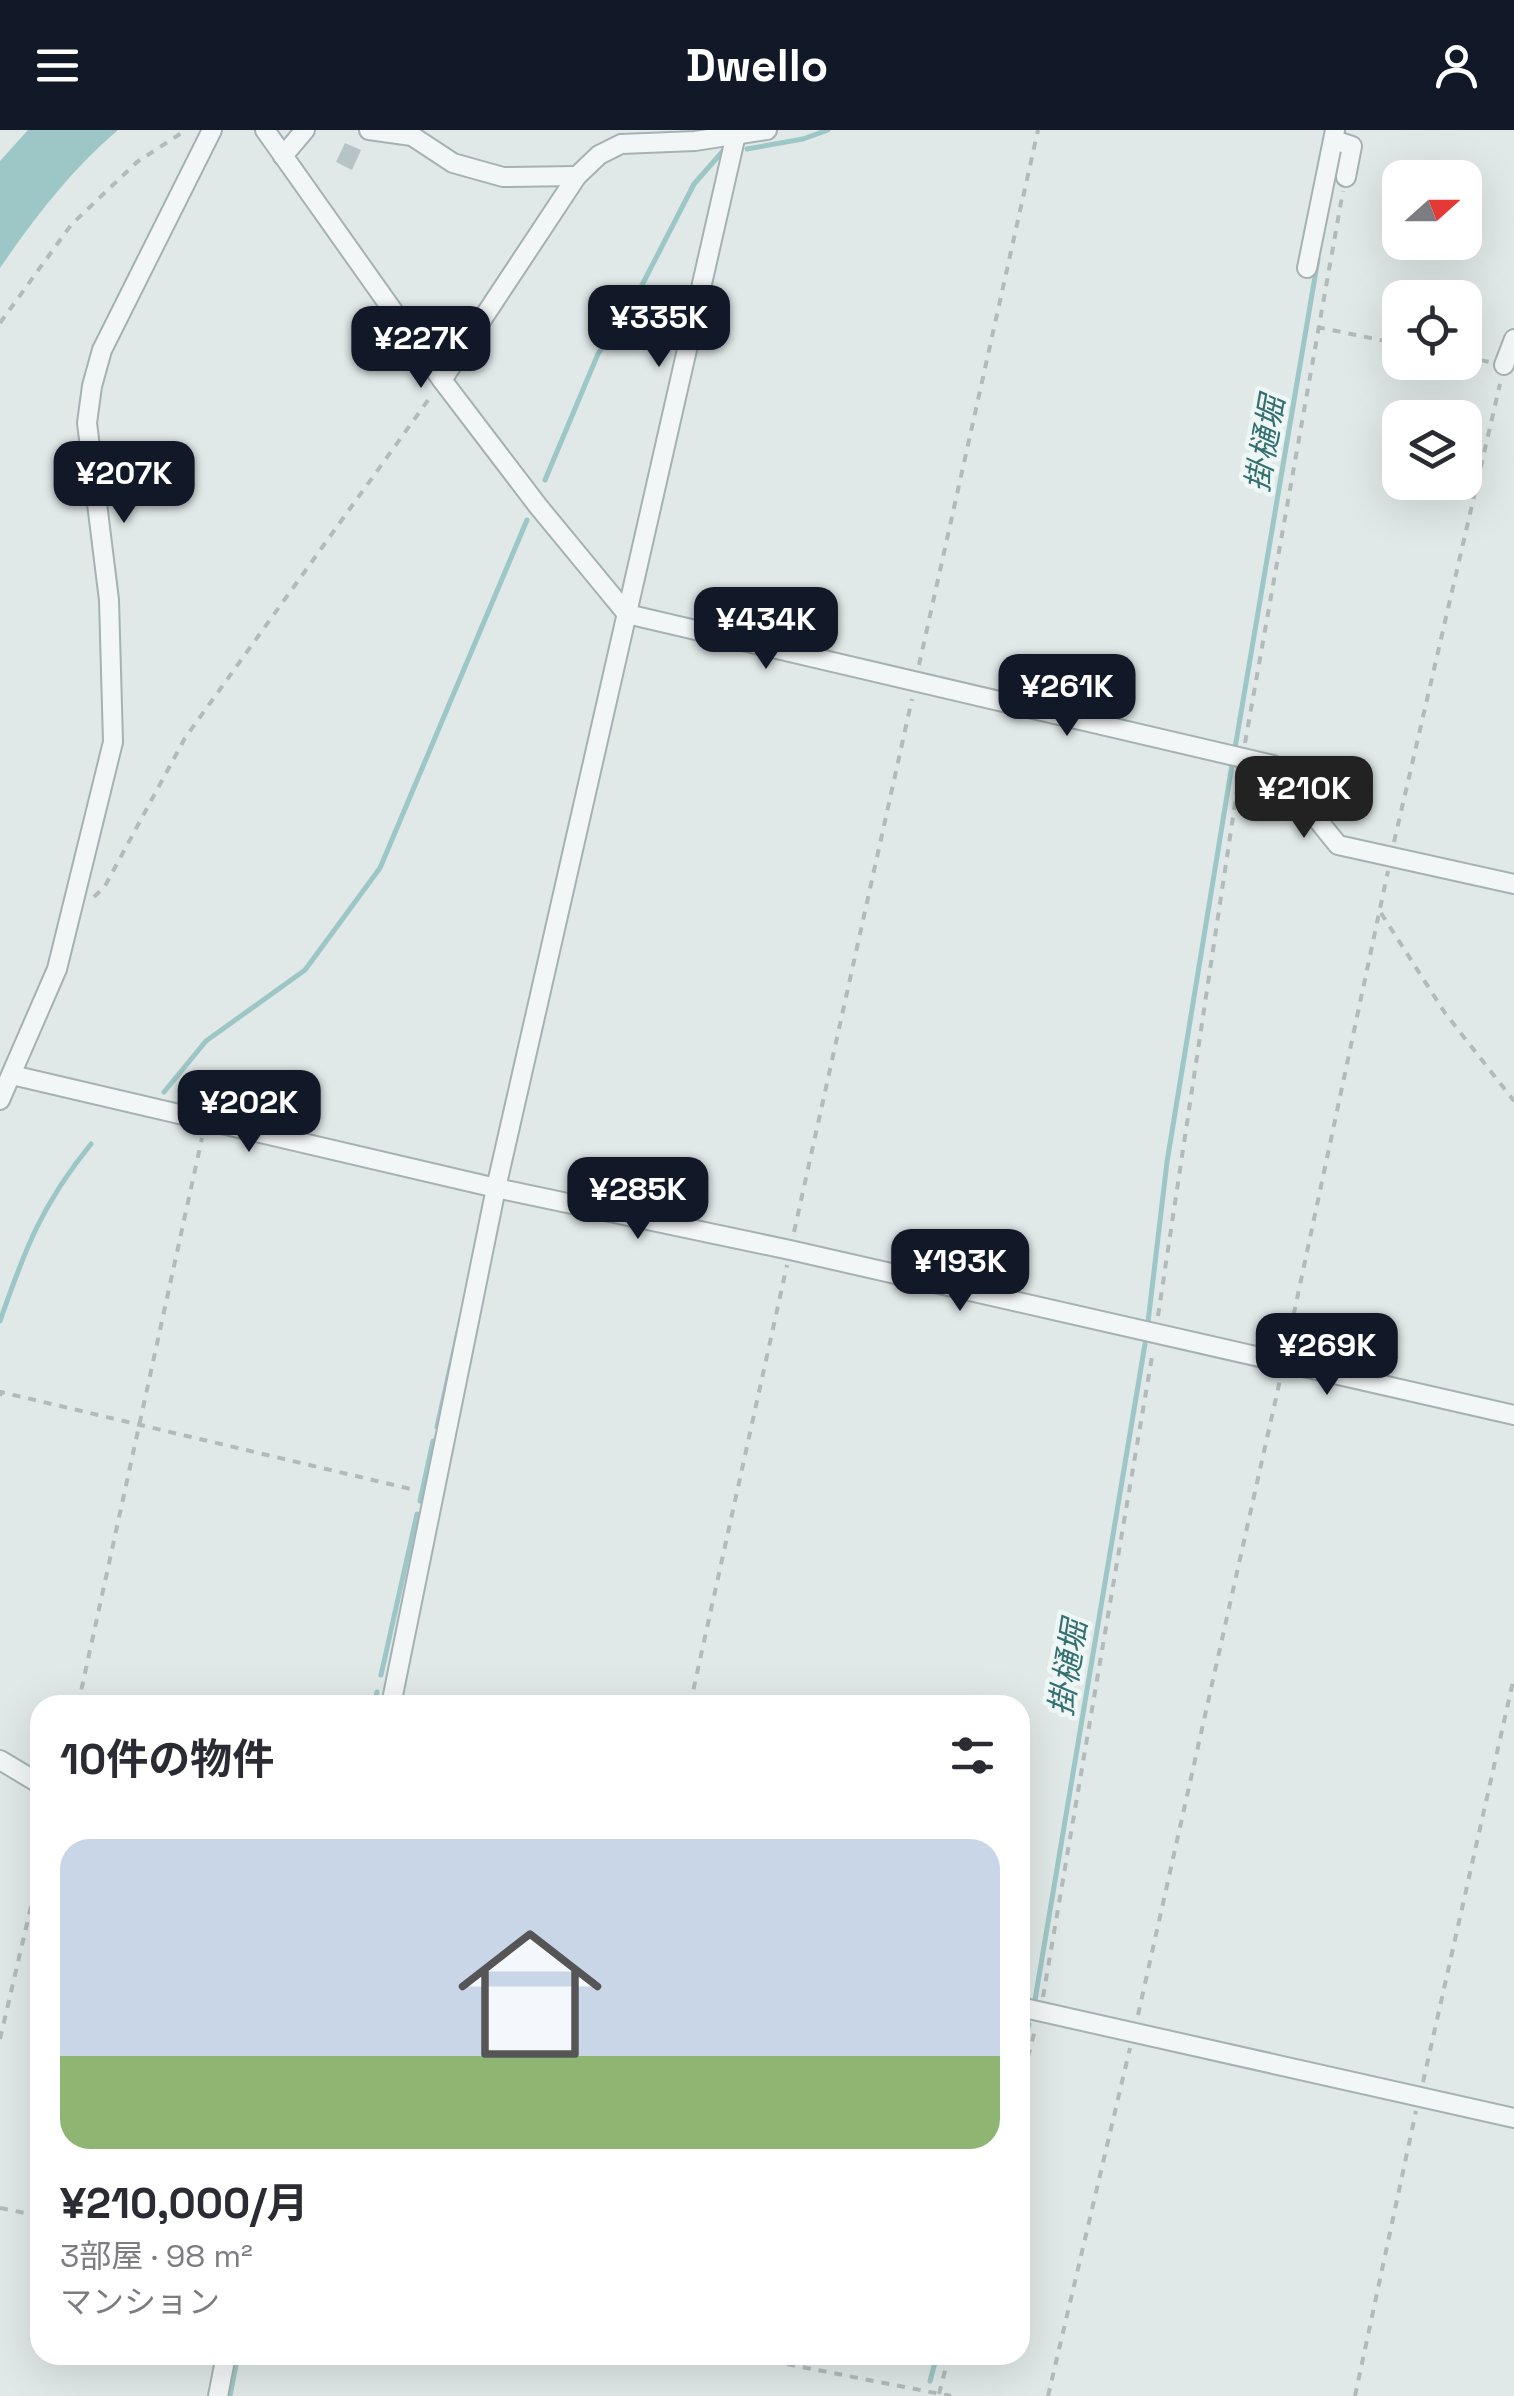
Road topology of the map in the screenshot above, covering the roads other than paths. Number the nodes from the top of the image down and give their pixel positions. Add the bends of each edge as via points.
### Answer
1 (212, 130) edge
2 (265, 130) edge
3 (306, 130) edge
4 (368, 130) edge
5 (767, 130) edge
6 (737, 133) edge
7 (1338, 139) edge
8 (283, 156) junction
9 (577, 176) junction
10 (1346, 177) road end
11 (1307, 268) dead end
12 (1514, 338) edge
13 (1504, 365) road end
14 (442, 380) junction
15 (627, 614) junction
16 (1514, 884) edge
17 (12, 1075) junction
18 (0, 1100) edge
19 (496, 1188) junction
20 (1514, 1416) edge
21 (392, 1695) edge
22 (0, 1760) edge
23 (30, 1781) edge
24 (1031, 2009) edge
25 (1514, 2118) edge
26 (224, 2365) edge
27 (218, 2396) edge

1 - 17 street via 102,350 92,386 87,423 108,600 112,742 57,969
2 - 8 street
3 - 8 street
4 - 9 street via 412,136 453,163 503,177
5 - 6 street
6 - 9 street via 621,144
6 - 15 street
7 - 10 street via 1352,146
7 - 11 street
8 - 14 street
9 - 14 street
12 - 13 street
14 - 15 street
15 - 16 street via 1273,765 1338,846
15 - 19 street
17 - 18 street
17 - 19 street
19 - 20 street
19 - 21 street
22 - 23 street
24 - 25 street
26 - 27 street

